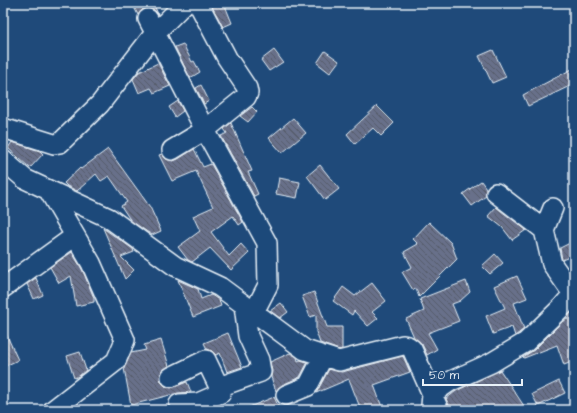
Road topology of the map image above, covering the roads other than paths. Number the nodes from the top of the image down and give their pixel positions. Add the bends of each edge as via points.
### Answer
1 (185, 3) edge
2 (198, 3) edge
3 (151, 26) junction
4 (3, 128) edge
5 (205, 130) junction
6 (172, 150) dead end
7 (3, 160) edge
8 (49, 191) junction
9 (496, 193) dead end
10 (553, 208) dead end
11 (544, 230) junction
12 (75, 236) junction
13 (3, 288) edge
14 (573, 293) edge
15 (249, 308) junction
16 (323, 357) junction
17 (171, 377) dead end
18 (219, 387) junction
19 (286, 395) dead end
20 (179, 404) dead end
21 (434, 405) edge
22 (53, 410) edge
23 (422, 410) edge

1 - 3 street
2 - 5 street via 248,93
3 - 4 street via 100,104 60,143 54,144
3 - 5 street
5 - 6 street
5 - 15 street via 267,243 268,285
7 - 8 street via 25,179
8 - 12 street
8 - 15 street via 109,218 175,266 220,287
9 - 11 street
10 - 11 street
11 - 14 street via 552,264
12 - 13 street
12 - 22 street via 91,263 125,340 116,361
14 - 21 street via 526,342 491,363 451,381
15 - 16 street via 305,350
15 - 18 street via 248,336 259,360 261,372
16 - 19 street via 308,386
16 - 21 street via 339,361 403,344 408,346 412,349
17 - 18 street via 206,360
18 - 20 street via 220,393 198,403
21 - 23 street

